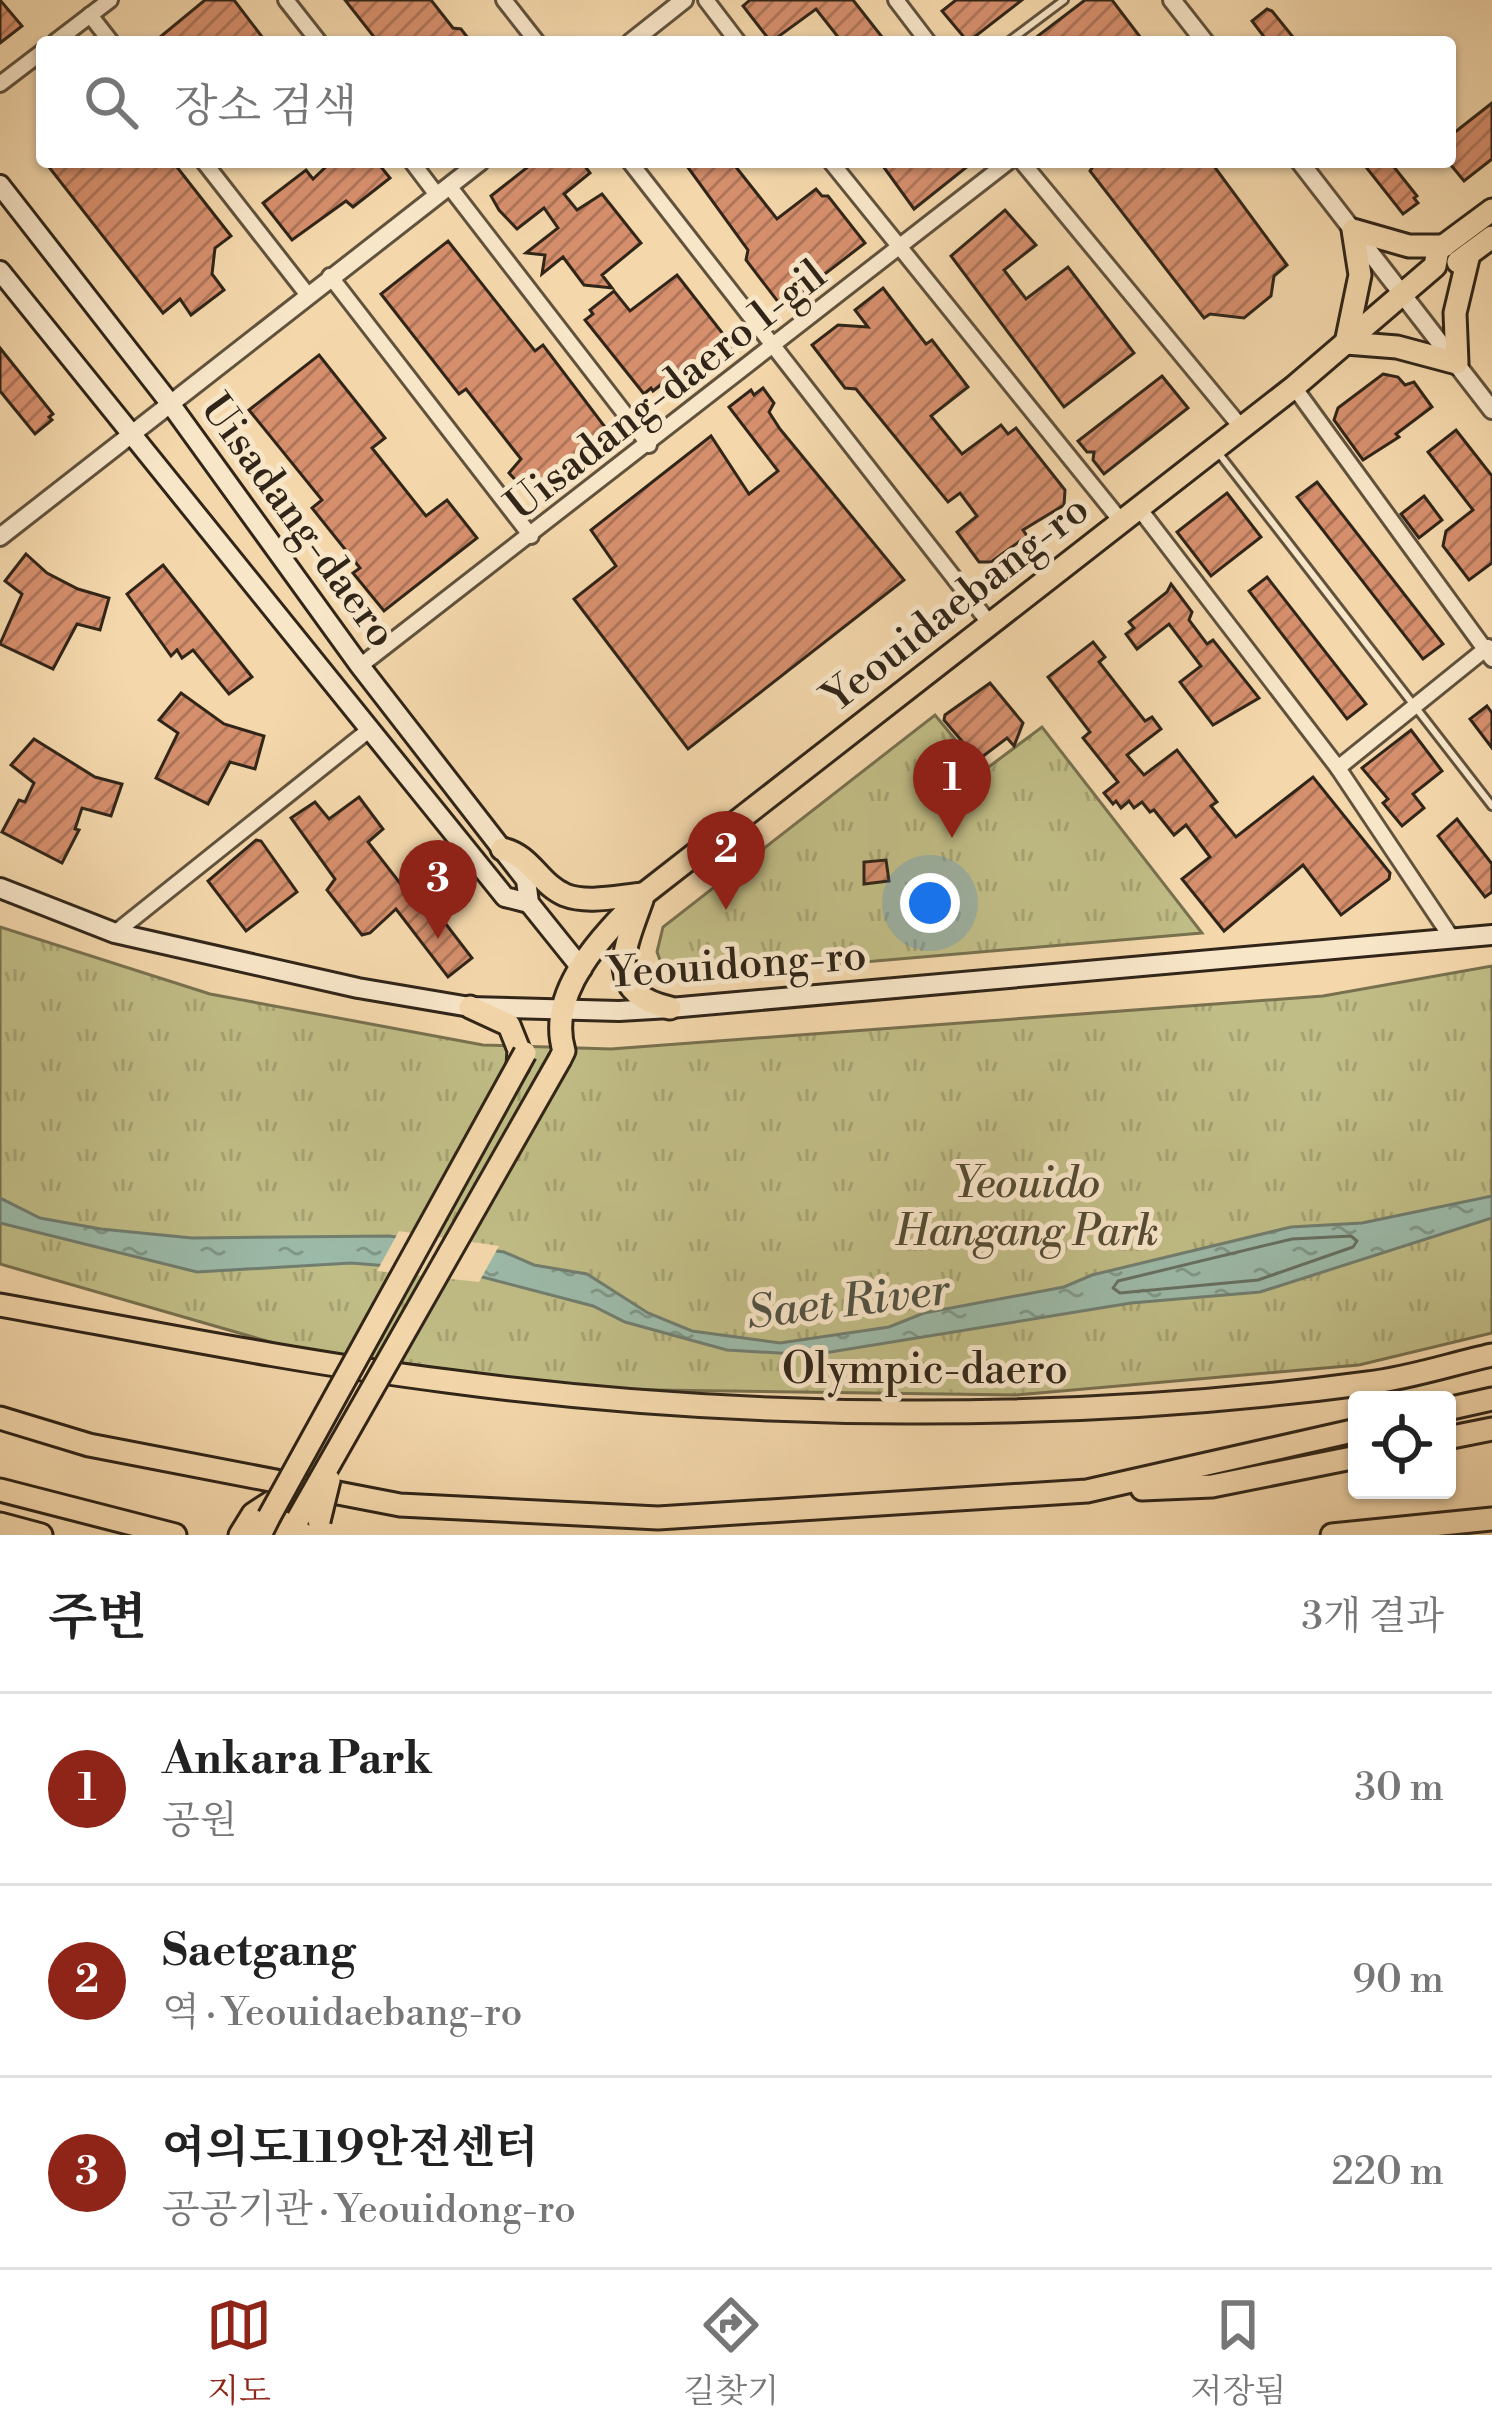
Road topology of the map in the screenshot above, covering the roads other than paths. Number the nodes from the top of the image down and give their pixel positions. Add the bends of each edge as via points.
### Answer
1 (110, 0) edge
2 (286, 0) edge
3 (504, 0) edge
4 (684, 0) edge
5 (706, 0) edge
6 (896, 0) edge
7 (1064, 0) edge
8 (1172, 0) edge
9 (90, 15) junction
10 (63, 36) edge
11 (106, 36) edge
12 (314, 36) edge
13 (532, 36) edge
14 (639, 36) edge
15 (734, 36) edge
16 (923, 36) edge
17 (1016, 36) edge
18 (1200, 36) edge
19 (36, 57) edge
20 (0, 84) edge
21 (209, 168) edge
22 (419, 168) edge
23 (472, 168) edge
24 (635, 168) edge
25 (836, 168) edge
26 (1000, 168) edge
27 (1027, 168) edge
28 (1305, 168) edge
29 (0, 185) edge
30 (443, 190) junction
31 (1492, 210) edge
32 (1353, 230) junction
33 (1492, 237) edge
34 (898, 250) junction
35 (1469, 254) junction
36 (1439, 256) junction
37 (0, 271) edge
38 (330, 276) junction
39 (307, 294) junction
40 (1403, 294) junction
41 (1346, 343) junction
42 (774, 346) junction
43 (1457, 363) junction
44 (1294, 386) junction
45 (169, 402) junction
46 (1492, 410) edge
47 (1241, 427) junction
48 (131, 434) junction
49 (649, 445) junction
50 (1214, 448) junction
51 (1130, 514) junction
52 (531, 536) junction
53 (0, 537) edge
54 (989, 624) junction
55 (1490, 651) edge
56 (360, 666) junction
57 (1416, 708) junction
58 (368, 730) junction
59 (1338, 767) junction
60 (1492, 806) edge
61 (502, 849) junction
62 (0, 888) edge
63 (644, 894) junction
64 (529, 903) junction
65 (115, 933) junction
66 (1492, 935) edge
67 (1453, 940) junction
68 (582, 969) junction
69 (470, 1006) junction
70 (670, 1008) junction
71 (560, 1017) junction
72 (521, 1056) junction
73 (0, 1305) edge
74 (1492, 1355) edge
75 (1492, 1399) edge
76 (1456, 1407) edge
77 (0, 1418) edge
78 (1492, 1429) edge
79 (1348, 1432) edge
80 (1456, 1436) edge
81 (1348, 1459) edge
82 (0, 1490) edge
83 (1087, 1491) junction
84 (0, 1504) edge
85 (1492, 1519) edge
86 (261, 1522) edge
87 (0, 1525) edge
88 (306, 1528) edge
89 (41, 1535) edge
90 (118, 1535) edge
91 (175, 1535) edge
92 (240, 1535) edge
93 (1332, 1535) edge

1 - 9 street
2 - 12 street
3 - 13 street
4 - 14 street
5 - 15 street
6 - 16 street
7 - 17 lane
8 - 18 street
9 - 10 street
9 - 11 street
19 - 20 street
21 - 39 street
22 - 30 street
23 - 30 street
24 - 42 street
25 - 34 street
26 - 34 street, Uisadang-daero 1-gil
27 - 47 street
28 - 32 street
29 - 45 main road, Uisadang-daero
30 - 38 street
30 - 49 street
31 - 36 main road, Yeouidaebang-ro
32 - 36 main road
32 - 40 street
32 - 41 main road via 1360,274
33 - 35 main road, Yeouidaebang-ro
34 - 42 street, Uisadang-daero 1-gil
34 - 51 street
35 - 36 main road, Yeouidaebang-ro via 1452,266
35 - 43 main road via 1455,313
36 - 40 main road, Yeouidaebang-ro
37 - 48 main road, Uisadang-daero
38 - 39 street
38 - 52 street
39 - 45 street
40 - 41 main road, Yeouidaebang-ro
40 - 43 street
41 - 43 main road
41 - 44 main road, Yeouidaebang-ro
42 - 49 street, Uisadang-daero 1-gil
42 - 54 street
43 - 46 street
44 - 47 main road, Yeouidaebang-ro
44 - 55 street
45 - 48 street
45 - 56 main road, Uisadang-daero
47 - 50 main road, Yeouidaebang-ro
48 - 53 street
48 - 58 main road, Uisadang-daero
49 - 52 street, Uisadang-daero 1-gil
50 - 51 main road, Yeouidaebang-ro
50 - 57 lane
51 - 54 main road, Yeouidaebang-ro
51 - 59 street
52 - 56 street, Uisadang-daero 1-gil
54 - 63 main road, Yeouidaebang-ro
55 - 57 street
56 - 61 main road, Uisadang-daero
57 - 59 street
57 - 60 lane
58 - 64 main road, Uisadang-daero via 505,897
58 - 65 street
59 - 67 street
61 - 63 main road via 519,853 560,893
61 - 64 main road, Uisadang-daero via 526,880
62 - 65 main road, Yeouidong-ro
63 - 68 main road, Yeouidaebang-ro via 597,941
63 - 70 main road via 622,971 628,986
64 - 68 main road, Uisadang-daero
65 - 69 main road, Yeouidong-ro
66 - 67 main road, Yeouidong-ro
67 - 70 main road, Yeouidong-ro
68 - 71 main road, Yeouidaebang-ro
69 - 71 main road, Yeouidong-ro
69 - 72 main road via 509,1025
70 - 71 main road, Yeouidong-ro
71 - 72 main road, Yeouidaebang-ro
71 - 88 main road, Yeouidaebang-ro, bridge via 564,1052 337,1451
72 - 86 main road, Yeouidaebang-ro, bridge
73 - 74 main road, Olympic-daero via 304,1361 636,1402 1107,1408 1372,1383
75 - 76 main road
77 - 83 main road via 213,1472 443,1508 658,1518
78 - 80 main road
79 - 83 main road
81 - 83 main road via 1212,1486
82 - 91 main road
84 - 90 main road
85 - 93 main road
86 - 92 main road, Yeouidaebang-ro
87 - 89 main road

